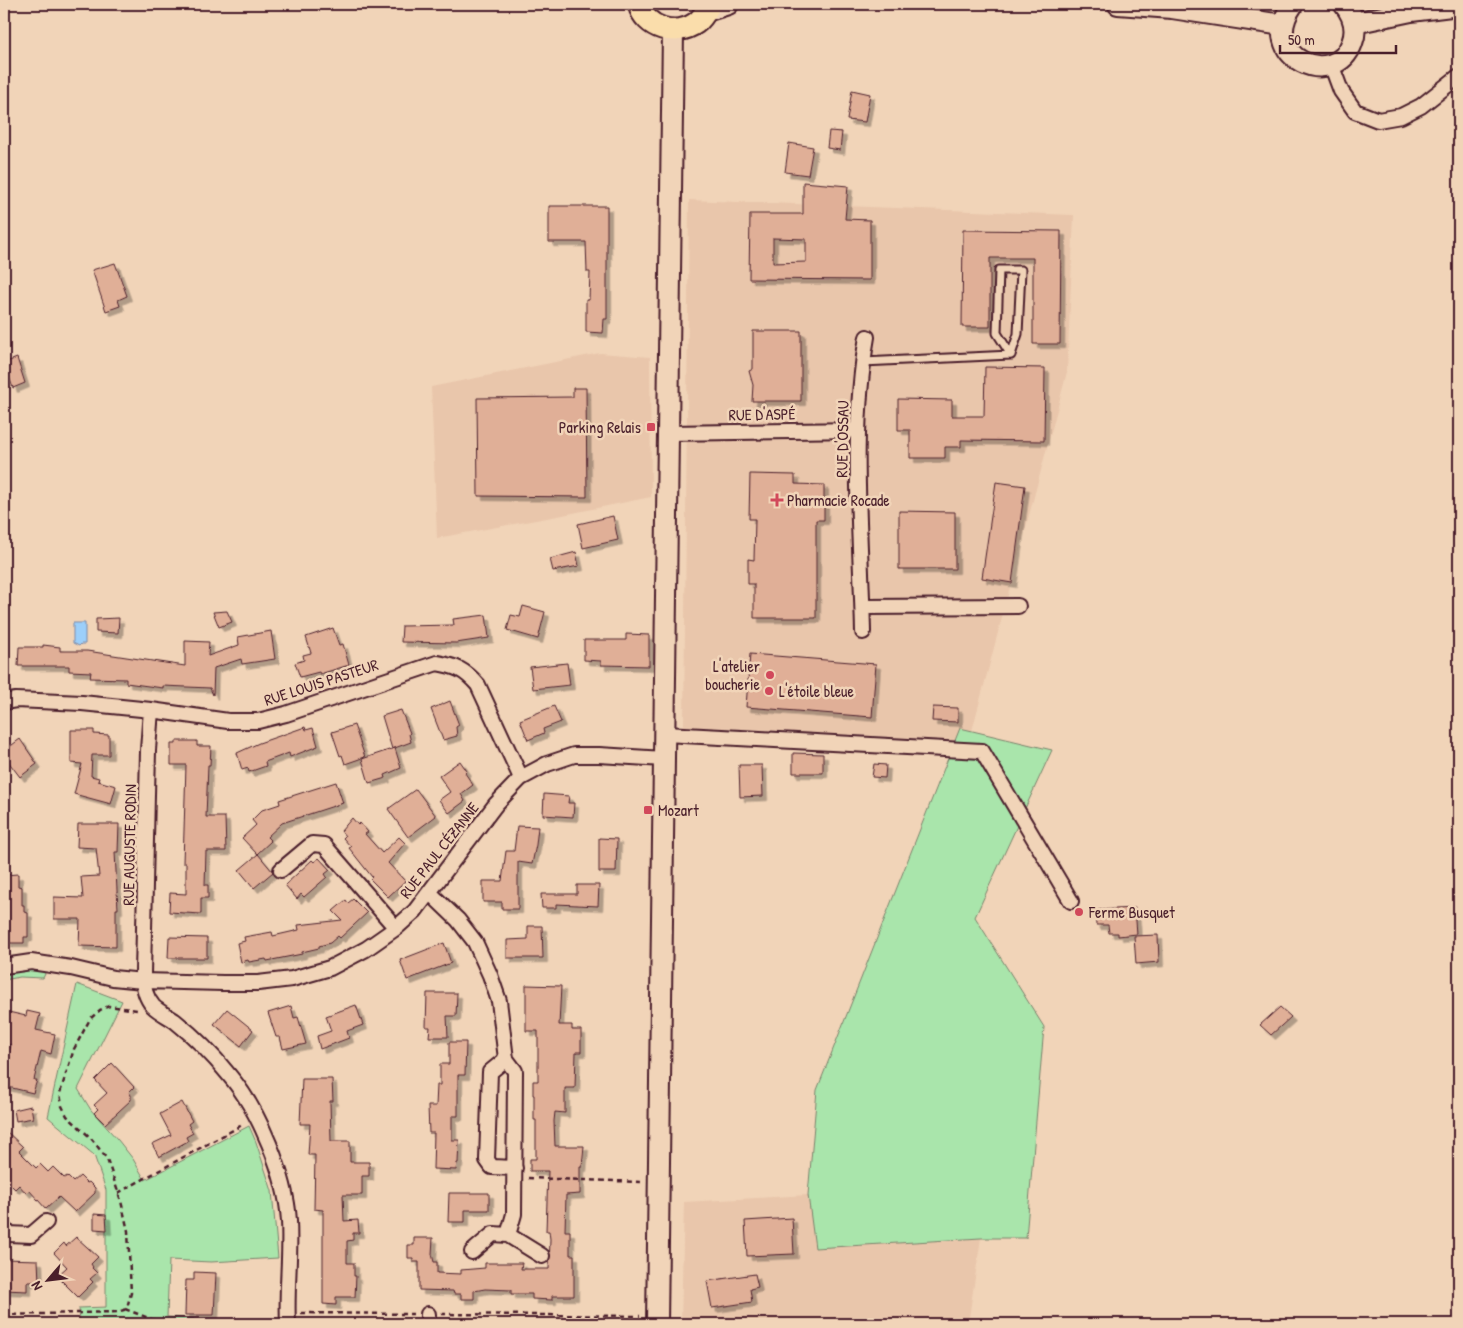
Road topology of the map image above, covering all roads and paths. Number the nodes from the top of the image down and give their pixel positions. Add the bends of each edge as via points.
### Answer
1 (639, 4) edge
2 (728, 4) edge
3 (1118, 4) edge
4 (1292, 4) edge
5 (1344, 4) edge
6 (1459, 5) edge
7 (708, 7) edge
8 (1354, 23) junction
9 (1282, 26) junction
10 (673, 31) junction
11 (1331, 64) junction
12 (1459, 76) edge
13 (867, 337) dead end
14 (1011, 355) junction
15 (863, 362) junction
16 (857, 430) junction
17 (668, 433) junction
18 (1018, 606) dead end
19 (863, 608) junction
20 (863, 632) dead end
21 (4, 702) edge
22 (151, 710) junction
23 (665, 734) junction
24 (664, 759) junction
25 (521, 778) junction
26 (281, 870) dead end
27 (430, 893) junction
28 (1070, 901) dead end
29 (396, 928) junction
30 (4, 966) edge
31 (143, 982) junction
32 (154, 1007) junction
33 (506, 1059) junction
34 (256, 1118) junction
35 (515, 1172) junction
36 (659, 1182) junction
37 (118, 1193) junction
38 (46, 1222) dead end
39 (4, 1228) edge
40 (508, 1235) junction
41 (472, 1252) dead end
42 (542, 1256) dead end
43 (125, 1308) junction
44 (4, 1314) edge
45 (428, 1319) edge
46 (287, 1320) edge
47 (657, 1320) edge
48 (164, 1324) edge
49 (220, 1324) edge

1 - 10 main road via 646,18
2 - 7 main road
3 - 9 main road via 1172,8
4 - 9 main road
5 - 8 main road
6 - 8 main road
7 - 10 main road via 698,22
8 - 11 main road via 1355,36 1350,48
9 - 11 main road via 1287,50 1296,59 1319,67
10 - 17 main road
11 - 12 street via 1341,91 1355,111 1378,120 1401,116 1421,106
13 - 15 street, RUE D'OSSAU
14 - 14 lane via 1018,334 1021,270 999,270 998,332
14 - 15 lane
15 - 16 street, RUE D'OSSAU
16 - 17 street, RUE D'ASPÉ
16 - 19 street, RUE D'OSSAU
17 - 23 main road
18 - 19 street
19 - 20 street, RUE D'OSSAU
21 - 22 street, RUE LOUIS PASTEUR via 82,703
22 - 25 street, RUE LOUIS PASTEUR via 228,721 258,721 437,663 453,665 469,674 478,684
22 - 31 street, RUE AUGUSTE RODIN
23 - 24 main road
23 - 28 street via 982,752
24 - 25 street, RUE PAUL CÉZANNE via 574,755
24 - 36 main road
25 - 27 street, RUE PAUL CÉZANNE via 496,804
26 - 29 street via 312,844 324,845
27 - 29 street, RUE PAUL CÉZANNE
27 - 33 street via 475,942 499,1001
29 - 31 street, RUE PAUL CÉZANNE via 330,968 292,979 258,983
30 - 31 street, RUE PAUL CÉZANNE via 31,962
31 - 32 street via 144,992
32 - 34 street via 198,1040 230,1076
32 - 37 path via 136,1011 109,1006 90,1019 74,1049 60,1093 67,1116 91,1138 107,1159
33 - 35 street via 515,1071
33 - 35 street via 490,1072 487,1160 492,1167
34 - 37 path
34 - 46 street via 270,1144 283,1186 289,1221
35 - 36 path
35 - 40 street via 514,1214
36 - 47 main road
37 - 43 path via 128,1231 131,1293
38 - 39 street via 31,1235 9,1234
40 - 41 street via 493,1234
40 - 42 street
43 - 44 path via 117,1312
43 - 48 path
45 - 46 path
45 - 47 path
46 - 49 path

